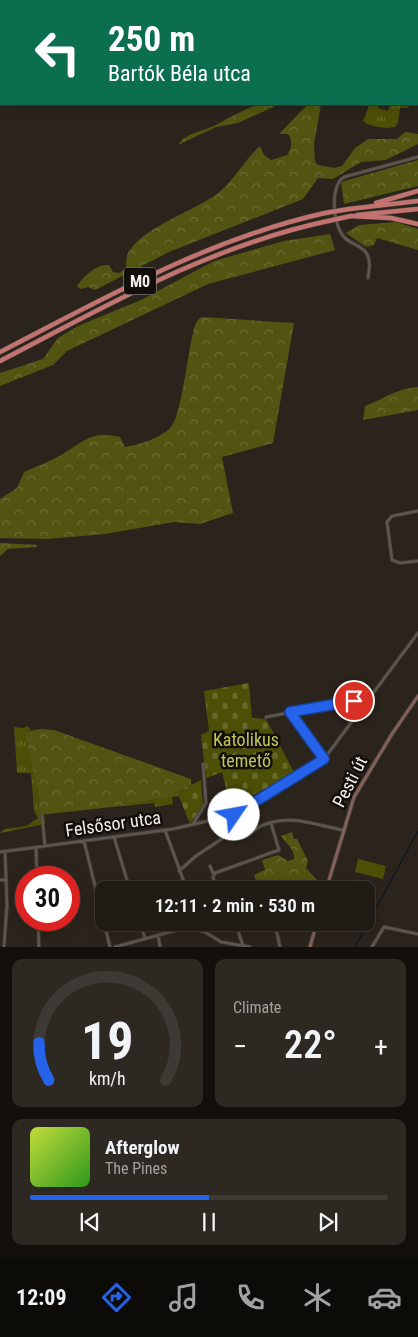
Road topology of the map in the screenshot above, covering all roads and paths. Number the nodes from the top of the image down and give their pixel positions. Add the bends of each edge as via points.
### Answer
1 (418, 157) edge
2 (418, 191) edge
3 (418, 201) edge
4 (373, 205) junction
5 (418, 209) edge
6 (350, 216) junction
7 (418, 224) edge
8 (368, 278) dead end
9 (0, 352) edge
10 (0, 361) edge
11 (418, 511) edge
12 (418, 561) edge
13 (418, 633) edge
14 (418, 696) edge
15 (369, 698) junction
16 (290, 712) junction
17 (266, 717) dead end
18 (324, 759) junction
19 (203, 764) dead end
20 (42, 816) dead end
21 (271, 823) junction
22 (192, 825) junction
23 (165, 830) junction
24 (343, 830) junction
25 (114, 837) junction
26 (84, 841) junction
27 (46, 846) junction
28 (36, 847) junction
29 (5, 851) junction
30 (0, 852) edge
31 (37, 866) edge
32 (210, 866) dead end
33 (180, 871) junction
34 (213, 874) junction
35 (0, 880) edge
36 (6, 880) junction
37 (127, 881) edge
38 (184, 881) edge
39 (215, 881) edge
40 (329, 881) edge
41 (0, 924) edge
42 (6, 924) junction
43 (38, 931) edge
44 (143, 931) edge
45 (173, 931) edge
46 (201, 931) edge
47 (238, 931) edge
48 (277, 931) edge
49 (314, 931) edge
50 (204, 932) joint
51 (418, 934) edge
52 (158, 935) junction
53 (145, 938) junction
54 (243, 946) edge
55 (4, 947) edge
56 (39, 947) edge
57 (110, 947) edge
58 (115, 947) edge
59 (160, 947) edge
60 (250, 947) edge
61 (280, 947) edge
62 (310, 947) edge
63 (372, 947) edge

1 - 8 street via 344,177 336,184 334,198 339,227 344,238 366,252 370,264
2 - 4 highway
3 - 4 highway, M0
4 - 9 highway, M0, bridge via 325,213 262,230 198,253
5 - 6 highway, M0
6 - 7 highway via 391,218
6 - 10 highway, M0, bridge via 259,239 193,264
11 - 12 street via 392,516 387,522 392,560 400,563
13 - 15 street
14 - 24 main road, Pesti út via 362,783 349,808
15 - 16 street
15 - 18 street
16 - 17 street
16 - 18 street
18 - 22 street, Felsősor utca via 228,817
19 - 22 street via 206,803
20 - 27 street
21 - 24 street via 292,819
21 - 33 street via 244,838 234,834 226,836
21 - 34 street via 279,850
22 - 23 street, Felsősor utca
23 - 25 street, Felsősor utca
23 - 33 street
24 - 40 main road, Pesti út
25 - 26 street, Felsősor utca
25 - 37 street
26 - 27 street, Felsősor utca
26 - 57 street
27 - 28 street, Felsősor utca
28 - 29 street, Felsősor utca
28 - 31 street
29 - 30 street, Felsősor utca
29 - 36 street
32 - 34 street
33 - 38 street
34 - 39 street
35 - 36 street
36 - 42 street
41 - 42 street
42 - 55 street
43 - 56 street
44 - 53 street
45 - 52 street
46 - 50 street
47 - 54 street
48 - 61 street
49 - 62 main road
50 - 54 street via 221,942
51 - 63 street via 384,927
52 - 53 street
52 - 59 street
53 - 58 street
54 - 60 street

